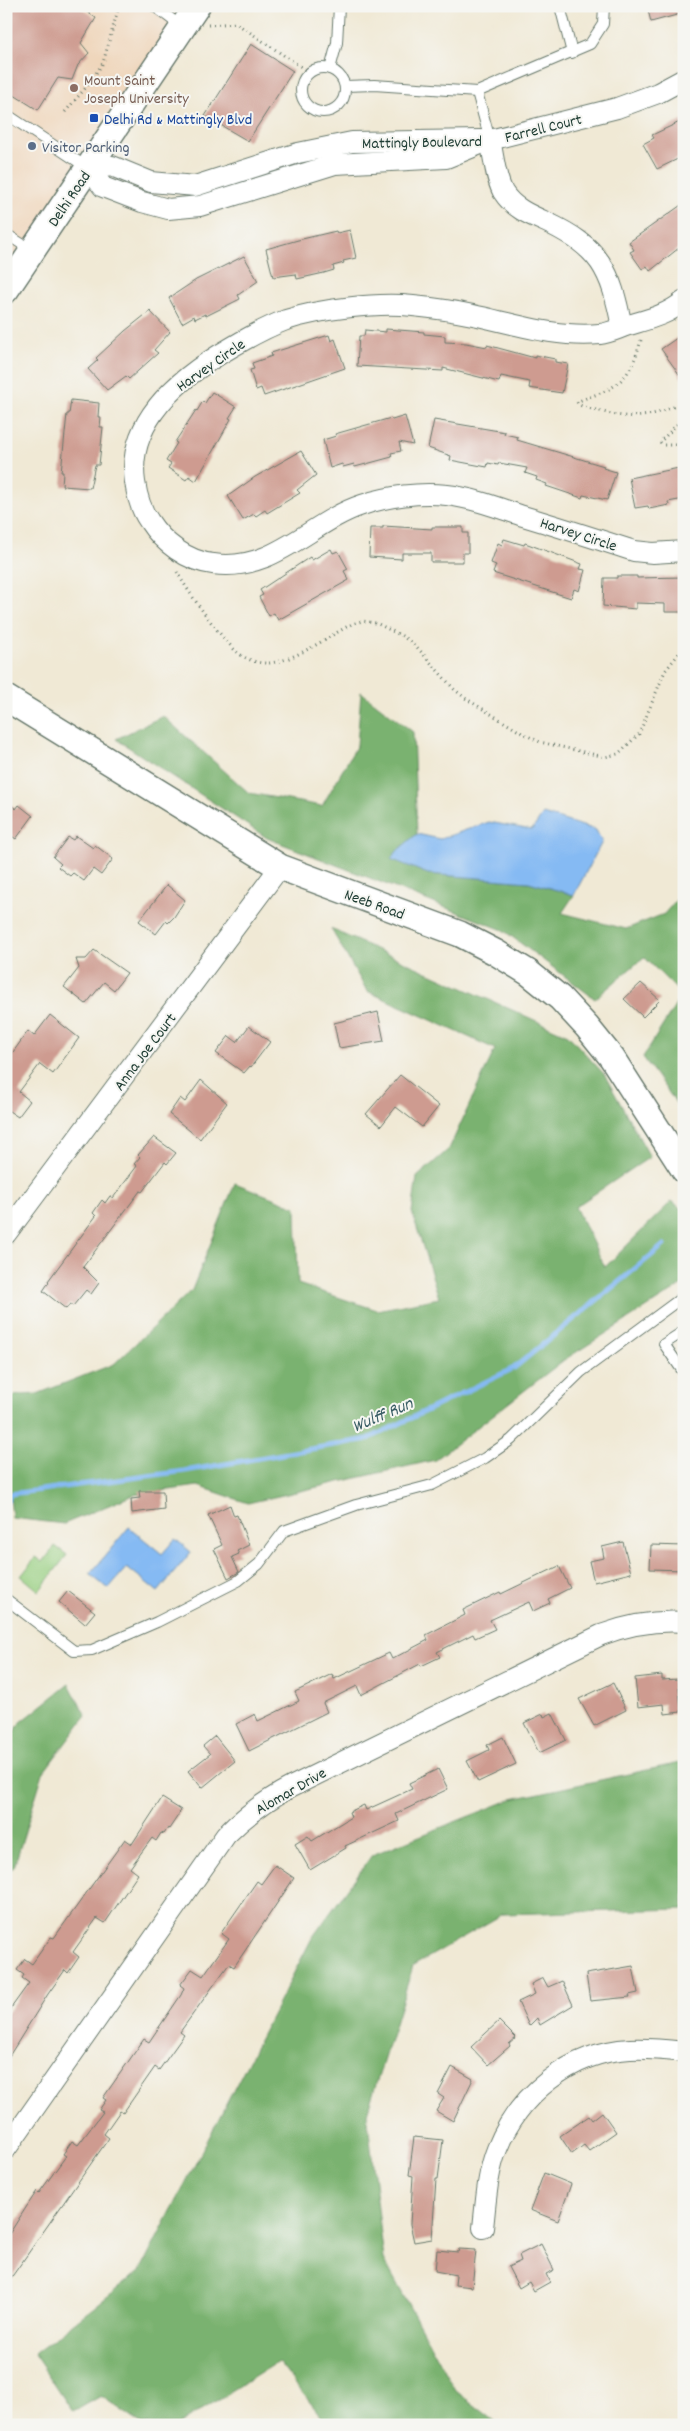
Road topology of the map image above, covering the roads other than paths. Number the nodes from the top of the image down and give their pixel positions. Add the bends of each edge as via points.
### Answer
1 (154, 6) edge
2 (196, 6) edge
3 (338, 6) edge
4 (560, 6) edge
5 (604, 6) edge
6 (182, 26) junction
7 (572, 54) junction
8 (330, 69) junction
9 (684, 79) edge
10 (345, 86) junction
11 (477, 92) junction
12 (6, 114) edge
13 (490, 140) junction
14 (88, 169) junction
15 (6, 234) edge
16 (33, 251) junction
17 (6, 290) edge
18 (684, 301) edge
19 (630, 325) junction
20 (684, 551) edge
21 (6, 698) edge
22 (280, 867) junction
23 (684, 1170) edge
24 (6, 1234) edge
25 (684, 1296) edge
26 (684, 1331) edge
27 (684, 1373) edge
28 (6, 1599) edge
29 (684, 1622) edge
30 (684, 2052) edge
31 (6, 2149) edge
32 (483, 2228) dead end

1 - 6 lane
2 - 6 street, Delhi Road
3 - 8 lane via 337,43
4 - 7 lane
5 - 7 lane via 603,24 598,34 590,44
6 - 14 street, Delhi Road
7 - 11 lane
8 - 10 lane
8 - 10 lane via 322,68 305,79 302,94 310,108 332,111 344,98
9 - 13 street, Farrell Court via 658,94 617,108
10 - 11 lane
11 - 13 lane
12 - 14 lane
13 - 14 street, Mattingly Boulevard via 446,158 335,164 200,206 168,209 103,187
13 - 19 street, Farrell Court via 503,191 512,204 572,234 588,246 603,265
14 - 16 street, Delhi Road
15 - 16 lane
16 - 17 street, Delhi Road
18 - 19 street, Harvey Circle via 658,317
19 - 20 street, Harvey Circle via 600,334 569,335 411,305 379,305 286,320 257,333 190,375 170,393 152,414 135,449 133,469 137,493 156,532 181,552 209,564 244,565 263,559 341,513 363,504 425,494 449,495 491,505 634,551
21 - 22 street, Neeb Road
22 - 23 street, Neeb Road via 460,934 529,973 588,1027
22 - 24 street, Anna Joe Court
25 - 28 lane via 581,1372 511,1440 485,1458 432,1485 356,1505 284,1531 259,1564 238,1581 157,1622 92,1650 74,1651
26 - 27 lane via 664,1344
29 - 31 street, Alomar Drive via 653,1622 601,1634 291,1787 244,1817 226,1835
30 - 32 street via 629,2049 606,2053 573,2066 538,2090 520,2108 496,2150

